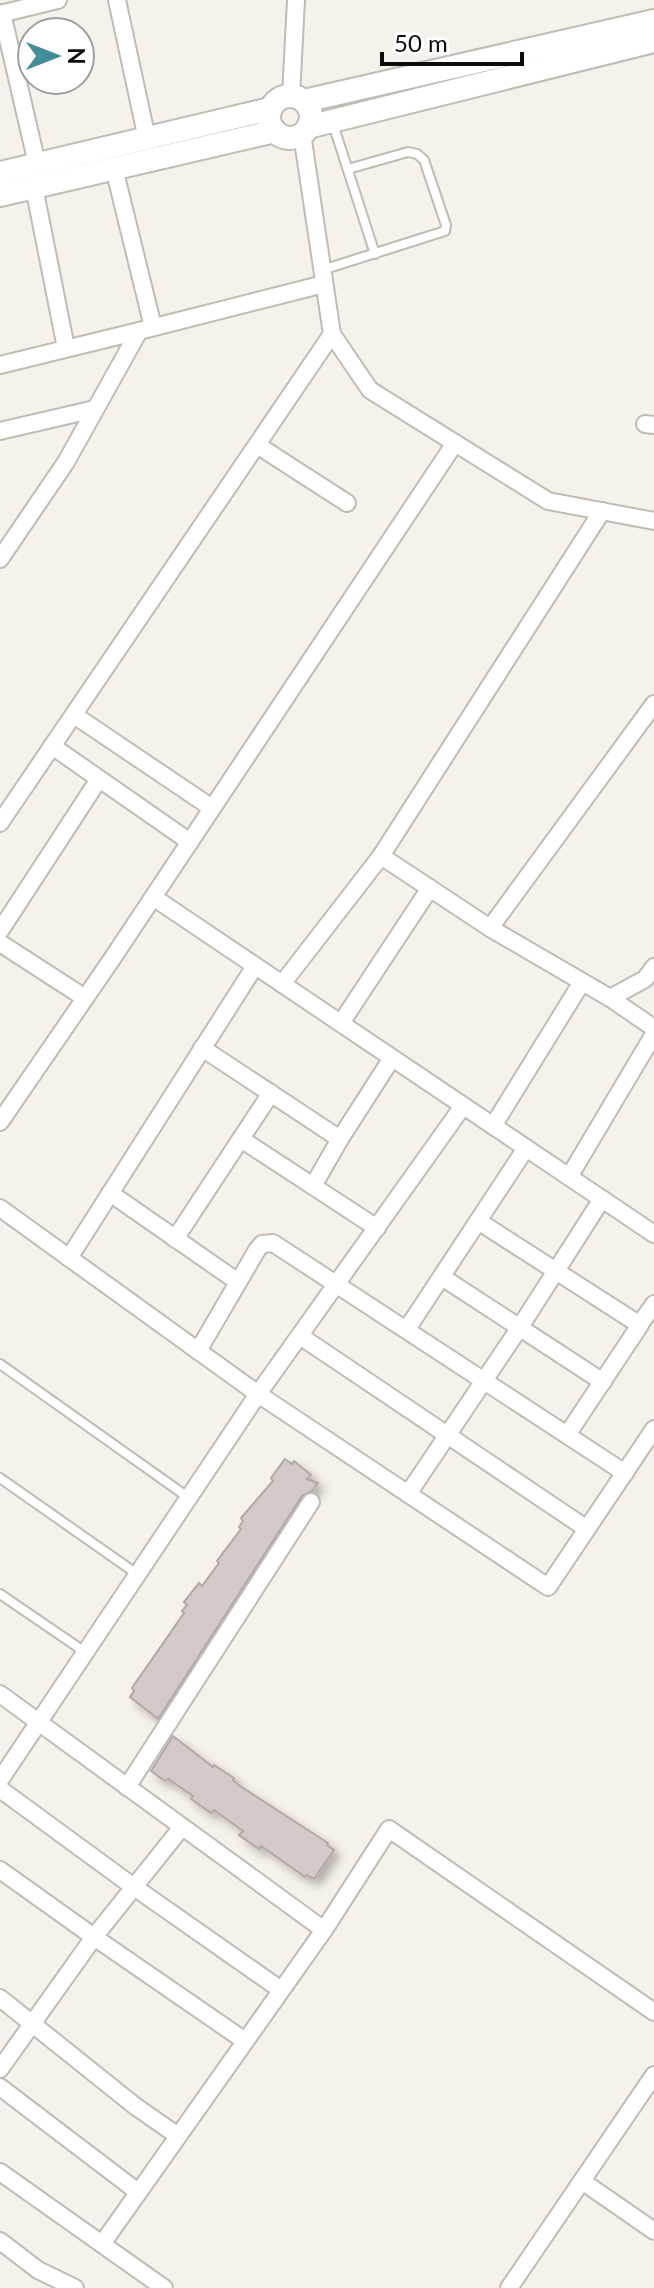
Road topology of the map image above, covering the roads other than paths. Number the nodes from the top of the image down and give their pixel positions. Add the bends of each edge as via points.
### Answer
1 (58, 0) edge
2 (117, 0) edge
3 (296, 0) edge
4 (1, 13) edge
5 (654, 21) edge
6 (654, 41) edge
7 (298, 99) junction
8 (272, 120) junction
9 (332, 121) junction
10 (305, 130) junction
11 (147, 139) junction
12 (114, 168) junction
13 (348, 169) junction
14 (0, 173) edge
15 (36, 176) junction
16 (0, 195) edge
17 (375, 254) junction
18 (323, 277) junction
19 (146, 329) junction
20 (332, 334) junction
21 (66, 348) junction
22 (0, 365) edge
23 (95, 409) junction
24 (0, 431) edge
25 (455, 443) junction
26 (257, 445) junction
27 (347, 503) dead end
28 (602, 511) junction
29 (654, 521) edge
30 (0, 559) edge
31 (654, 704) edge
32 (74, 715) junction
33 (52, 746) junction
34 (99, 779) junction
35 (212, 808) junction
36 (0, 823) edge
37 (190, 842) junction
38 (381, 856) junction
39 (430, 888) junction
40 (153, 897) junction
41 (490, 928) junction
42 (0, 931) edge
43 (0, 943) edge
44 (255, 966) junction
45 (654, 967) edge
46 (582, 982) junction
47 (282, 984) junction
48 (85, 998) junction
49 (610, 998) junction
50 (341, 1023) junction
51 (654, 1031) edge
52 (202, 1048) junction
53 (392, 1058) junction
54 (271, 1093) junction
55 (463, 1106) junction
56 (0, 1122) edge
57 (493, 1126) junction
58 (241, 1139) junction
59 (340, 1139) junction
60 (526, 1148) junction
61 (569, 1177) junction
62 (313, 1186) junction
63 (110, 1193) junction
64 (602, 1199) junction
65 (0, 1208) edge
66 (478, 1221) junction
67 (377, 1228) junction
68 (654, 1234) edge
69 (175, 1239) junction
70 (69, 1258) junction
71 (555, 1271) junction
72 (442, 1277) junction
73 (238, 1282) junction
74 (337, 1283) junction
75 (654, 1304) edge
76 (640, 1324) junction
77 (520, 1327) junction
78 (407, 1329) junction
79 (300, 1336) junction
80 (198, 1351) junction
81 (0, 1364) edge
82 (484, 1380) junction
83 (603, 1382) junction
84 (258, 1394) junction
85 (654, 1429) edge
86 (447, 1435) junction
87 (567, 1435) junction
88 (625, 1473) junction
89 (0, 1478) edge
90 (408, 1494) junction
91 (189, 1498) junction
92 (311, 1502) dead end
93 (587, 1529) junction
94 (138, 1574) junction
95 (0, 1594) edge
96 (86, 1652) junction
97 (0, 1694) edge
98 (39, 1723) junction
99 (0, 1780) edge
100 (127, 1787) junction
101 (0, 1789) edge
102 (182, 1827) junction
103 (0, 1870) edge
104 (134, 1887) junction
105 (324, 1930) junction
106 (94, 1937) junction
107 (281, 1990) junction
108 (0, 1998) edge
109 (654, 2012) edge
110 (32, 2023) junction
111 (245, 2041) junction
112 (0, 2069) edge
113 (654, 2075) edge
114 (0, 2087) edge
115 (178, 2136) junction
116 (0, 2172) edge
117 (582, 2181) junction
118 (138, 2192) junction
119 (654, 2231) edge
120 (0, 2241) edge
121 (102, 2244) junction
122 (75, 2288) edge
123 (164, 2288) edge
124 (509, 2288) edge

1 - 4 street
2 - 11 street
3 - 7 street
4 - 15 street
5 - 7 street
6 - 9 street
7 - 8 street via 283,97
7 - 10 street via 309,109
8 - 10 street via 288,138
8 - 11 street
8 - 12 street
9 - 10 street
9 - 13 lane
10 - 18 street
11 - 15 street
12 - 15 street
12 - 19 street
13 - 17 lane
13 - 17 lane via 417,154 424,160 446,225 441,234
14 - 15 street
15 - 16 street
15 - 21 street
17 - 18 lane
18 - 19 street
18 - 20 street
19 - 21 street
19 - 23 street
20 - 25 street via 370,390
20 - 26 street
21 - 22 street
23 - 24 street
23 - 30 street
25 - 28 street via 548,501
25 - 35 street
26 - 27 street
26 - 32 street
28 - 29 street
28 - 38 street
31 - 41 street
32 - 33 street
32 - 35 street
33 - 34 street
33 - 36 street
34 - 37 street
34 - 42 street
35 - 37 street
37 - 40 street
38 - 39 street
38 - 47 street
39 - 41 street
39 - 50 street
40 - 44 street
40 - 48 street
41 - 46 street
43 - 48 street
44 - 47 street
44 - 52 street
45 - 49 street via 645,979
46 - 49 street
46 - 57 street
47 - 50 street
48 - 56 street
49 - 51 street
50 - 53 street
51 - 61 street
52 - 54 street
52 - 63 street
53 - 55 street
53 - 59 street
54 - 58 street
54 - 59 street
55 - 57 street
55 - 67 street
57 - 60 street
58 - 62 street
58 - 69 street
59 - 62 street
60 - 61 street
60 - 66 street
61 - 64 street
62 - 67 street
63 - 69 street
63 - 70 street
64 - 68 street
64 - 71 street
65 - 70 street
66 - 71 street
66 - 72 street
67 - 74 street
69 - 73 street
70 - 80 street
71 - 76 street
71 - 77 street
72 - 77 street
72 - 78 street
73 - 74 street via 268,1242
73 - 80 street
74 - 78 street
74 - 79 street
75 - 76 street
76 - 83 street
77 - 82 street
77 - 83 street
78 - 82 street
79 - 84 street
79 - 86 street
80 - 84 street
81 - 91 lane
82 - 86 street
82 - 87 street
83 - 87 street
84 - 90 street
84 - 91 street
85 - 88 street
86 - 90 street
86 - 93 street
87 - 88 street
88 - 93 street
89 - 94 lane
90 - 93 street via 548,1587
91 - 94 street
92 - 100 street
94 - 96 street
95 - 96 lane
96 - 98 street
97 - 98 street
98 - 99 street
98 - 100 street
100 - 102 street
101 - 104 street
102 - 104 street
102 - 105 street
103 - 106 street
104 - 106 street
104 - 107 street
105 - 107 street
105 - 109 street via 389,1829
106 - 110 street
106 - 111 street
107 - 111 street
108 - 110 street
110 - 112 street
110 - 115 street
111 - 115 street
113 - 117 street
114 - 118 street
115 - 118 street
116 - 121 street
117 - 119 street
117 - 124 street
118 - 121 street
120 - 122 street via 38,2270
121 - 123 street

